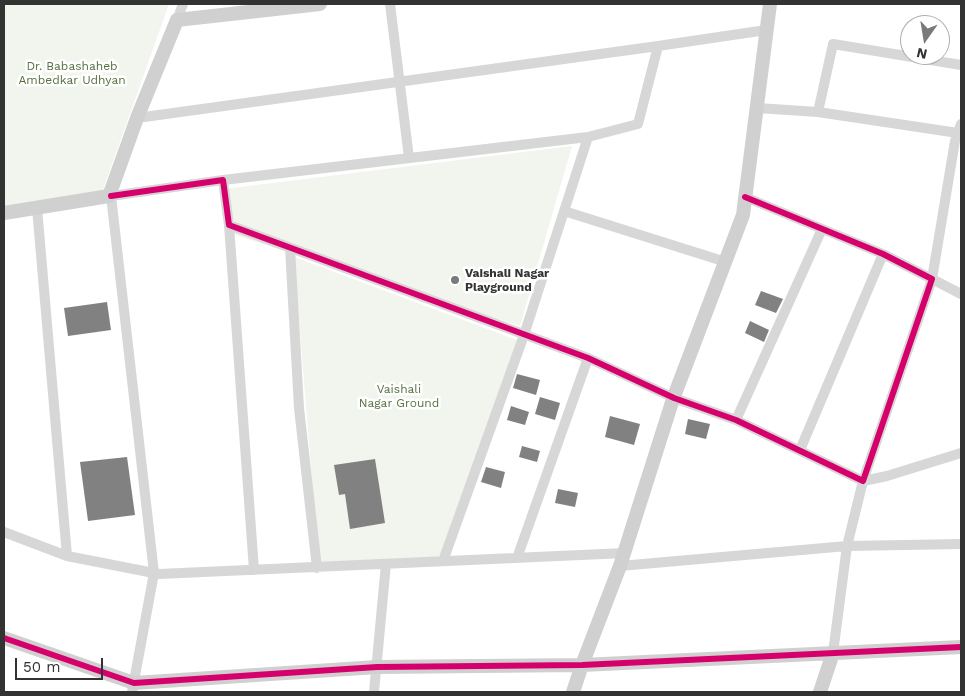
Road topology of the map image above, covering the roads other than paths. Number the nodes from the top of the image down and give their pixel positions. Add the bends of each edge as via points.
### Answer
1 (183, 4) edge
2 (320, 4) edge
3 (390, 4) edge
4 (770, 4) edge
5 (288, 6) edge
6 (177, 20) junction
7 (766, 30) junction
8 (658, 46) junction
9 (961, 65) edge
10 (398, 82) junction
11 (757, 108) junction
12 (818, 112) junction
13 (137, 118) junction
14 (960, 128) edge
15 (588, 137) junction
16 (409, 158) junction
17 (223, 180) junction
18 (110, 196) junction
19 (745, 197) junction
20 (37, 208) junction
21 (564, 211) junction
22 (4, 214) edge
23 (229, 225) junction
24 (822, 229) junction
25 (290, 248) junction
26 (883, 254) junction
27 (726, 262) junction
28 (932, 279) junction
29 (961, 294) edge
30 (524, 335) junction
31 (588, 358) junction
32 (674, 398) junction
33 (736, 420) junction
34 (800, 450) junction
35 (961, 453) edge
36 (864, 481) junction
37 (4, 532) edge
38 (961, 544) edge
39 (847, 546) junction
40 (68, 556) junction
41 (516, 558) junction
42 (622, 560) junction
43 (443, 561) junction
44 (386, 564) junction
45 (317, 568) junction
46 (254, 570) junction
47 (154, 573) junction
48 (4, 638) edge
49 (961, 647) edge
50 (833, 653) junction
51 (582, 665) junction
52 (377, 667) junction
53 (133, 688) edge
54 (374, 692) edge
55 (573, 692) edge
56 (820, 692) edge

1 - 6 street
2 - 5 street
3 - 10 street
4 - 7 street
5 - 6 street
6 - 13 street
7 - 8 street
7 - 11 street
8 - 10 street
8 - 15 street via 638,124
9 - 12 street via 832,44
10 - 13 street
10 - 16 street
11 - 12 street
11 - 19 street
12 - 14 street
13 - 18 street
14 - 28 street via 955,141
15 - 16 street
15 - 21 street
16 - 17 street
17 - 18 street
17 - 23 street
18 - 20 street
18 - 47 street
19 - 24 street
19 - 27 street via 743,215
20 - 22 street
20 - 40 street
21 - 27 street
21 - 30 street
23 - 25 street
23 - 46 street
24 - 26 street
24 - 33 street
25 - 30 street
25 - 45 street via 299,408
26 - 28 street
26 - 34 street
27 - 32 street
28 - 29 street
28 - 36 street
30 - 31 street
30 - 43 street
31 - 32 street
31 - 41 street
32 - 33 street
32 - 42 street
33 - 34 street
34 - 36 street
35 - 36 street
36 - 39 street
37 - 40 street
38 - 39 street
39 - 42 street
39 - 50 street
40 - 47 street
41 - 42 street
41 - 43 street
42 - 51 street
43 - 44 street
44 - 45 street
44 - 52 street
45 - 46 street
46 - 47 street
47 - 53 street
48 - 53 street
49 - 50 street
50 - 51 street
50 - 56 street
51 - 52 street
51 - 55 street
52 - 53 street
52 - 54 street

